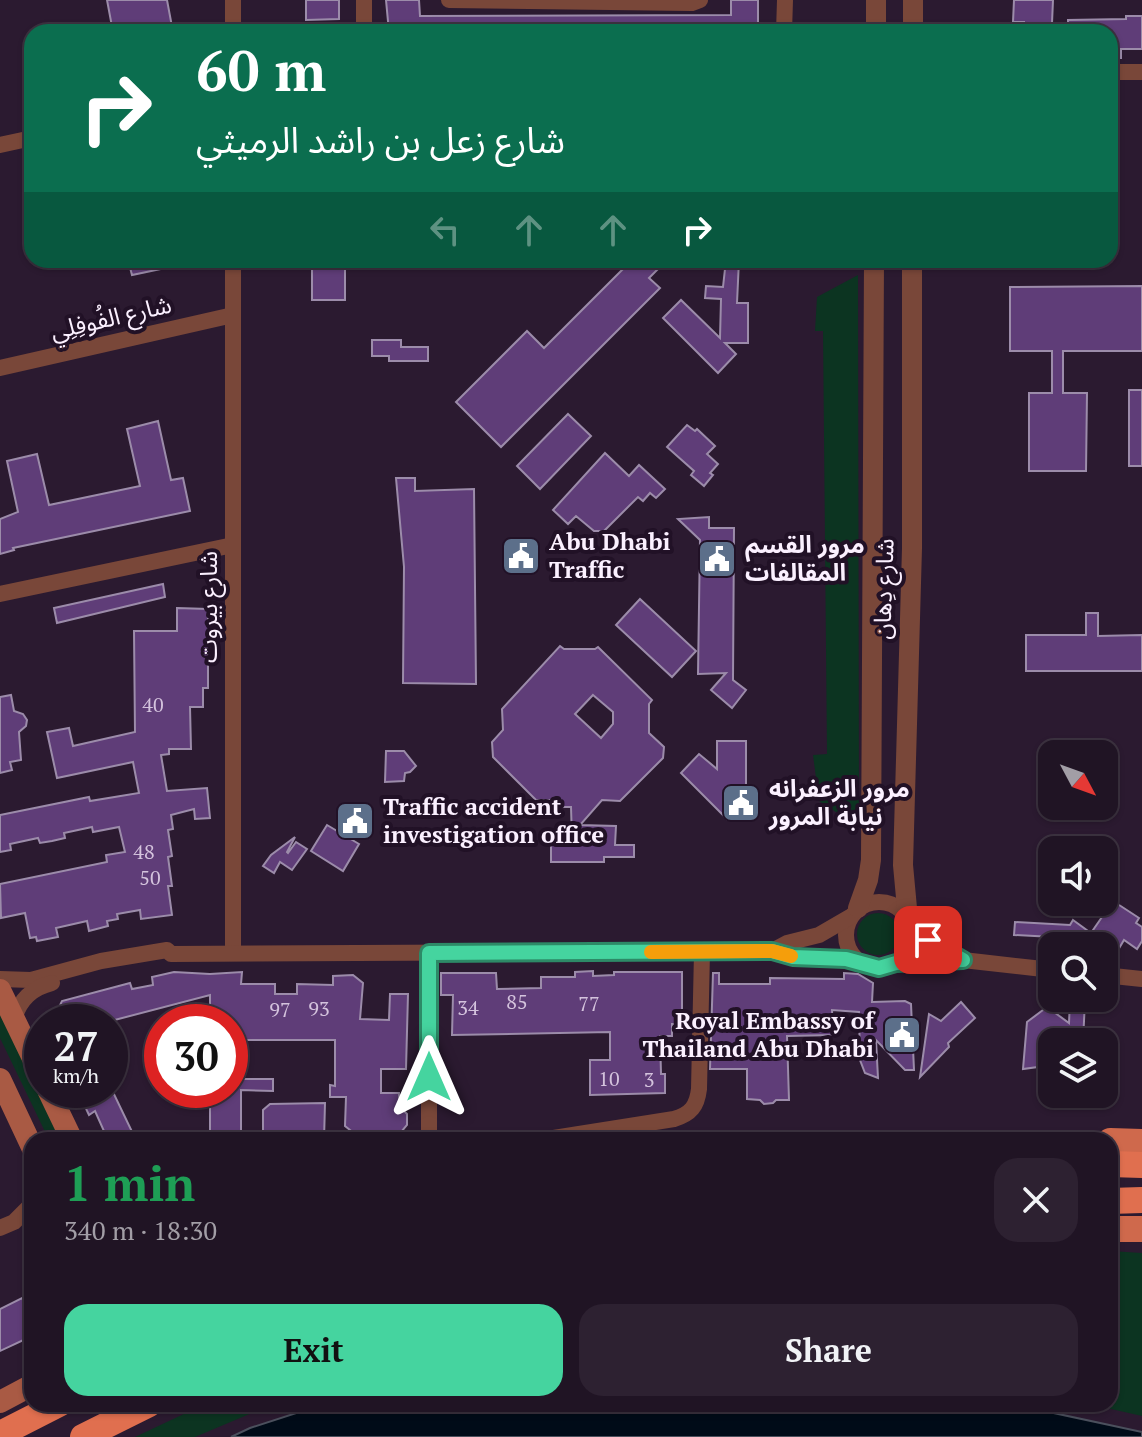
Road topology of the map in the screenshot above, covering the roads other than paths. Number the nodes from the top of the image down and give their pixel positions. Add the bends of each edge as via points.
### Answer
1 (233, 0) edge
2 (364, 0) edge
3 (449, 0) edge
4 (700, 0) edge
5 (785, 0) edge
6 (876, 0) edge
7 (913, 0) edge
8 (502, 1) edge
9 (639, 2) edge
10 (233, 24) edge
11 (364, 24) edge
12 (784, 24) edge
13 (876, 24) edge
14 (913, 24) edge
15 (1118, 72) edge
16 (1142, 72) edge
17 (24, 140) edge
18 (0, 145) edge
19 (233, 268) edge
20 (874, 268) edge
21 (912, 268) edge
22 (233, 315) junction
23 (0, 368) edge
24 (233, 545) junction
25 (0, 594) edge
26 (854, 912) junction
27 (910, 925) junction
28 (772, 951) junction
29 (702, 952) junction
30 (233, 953) junction
31 (429, 953) junction
32 (171, 954) junction
33 (963, 960) junction
34 (896, 963) junction
35 (862, 964) junction
36 (1038, 968) edge
37 (1118, 976) edge
38 (0, 979) edge
39 (1142, 979) edge
40 (0, 990) edge
41 (14, 1019) junction
42 (24, 1040) edge
43 (0, 1079) edge
44 (57, 1108) edge
45 (25, 1132) edge
46 (68, 1132) edge
47 (429, 1132) edge
48 (592, 1132) edge
49 (1118, 1141) edge
50 (1142, 1142) edge
51 (1118, 1164) edge
52 (1142, 1165) edge
53 (1142, 1200) edge
54 (1118, 1201) edge
55 (24, 1211) edge
56 (7, 1225) edge
57 (1118, 1229) edge
58 (1142, 1229) edge
59 (24, 1389) edge
60 (0, 1402) edge
61 (43, 1412) edge
62 (133, 1412) edge
63 (0, 1434) edge
64 (83, 1437) edge

1 - 10 street
2 - 11 street
3 - 8 street
4 - 9 street
5 - 12 street
6 - 13 street
7 - 14 street
8 - 9 street
15 - 16 street
17 - 18 street
19 - 22 street, شارع بيروت
20 - 26 street, شارع دِهان via 871,860
21 - 27 street, شارع دِهان via 912,548 903,865
22 - 23 street, شارع الفُوفِلِي
22 - 24 street, شارع بيروت
24 - 25 street
24 - 30 street, شارع بيروت
26 - 27 street via 880,901 901,910
26 - 28 street via 830,930
26 - 35 street via 845,938
27 - 33 street
27 - 34 street via 909,949
28 - 29 street
28 - 35 street
29 - 31 street
29 - 48 street via 699,1089 693,1110 674,1119
30 - 31 street
30 - 32 street
31 - 47 street
32 - 38 street via 167,950 133,955 31,980
32 - 41 street via 168,960 43,985 24,999
33 - 34 street
33 - 36 street
34 - 35 street via 879,968
37 - 39 street
40 - 41 main road
41 - 42 main road
43 - 45 main road
44 - 46 main road
49 - 50 main road
51 - 52 highway
53 - 54 highway
55 - 56 street
57 - 58 main road
59 - 60 main road
61 - 63 highway
62 - 64 highway

